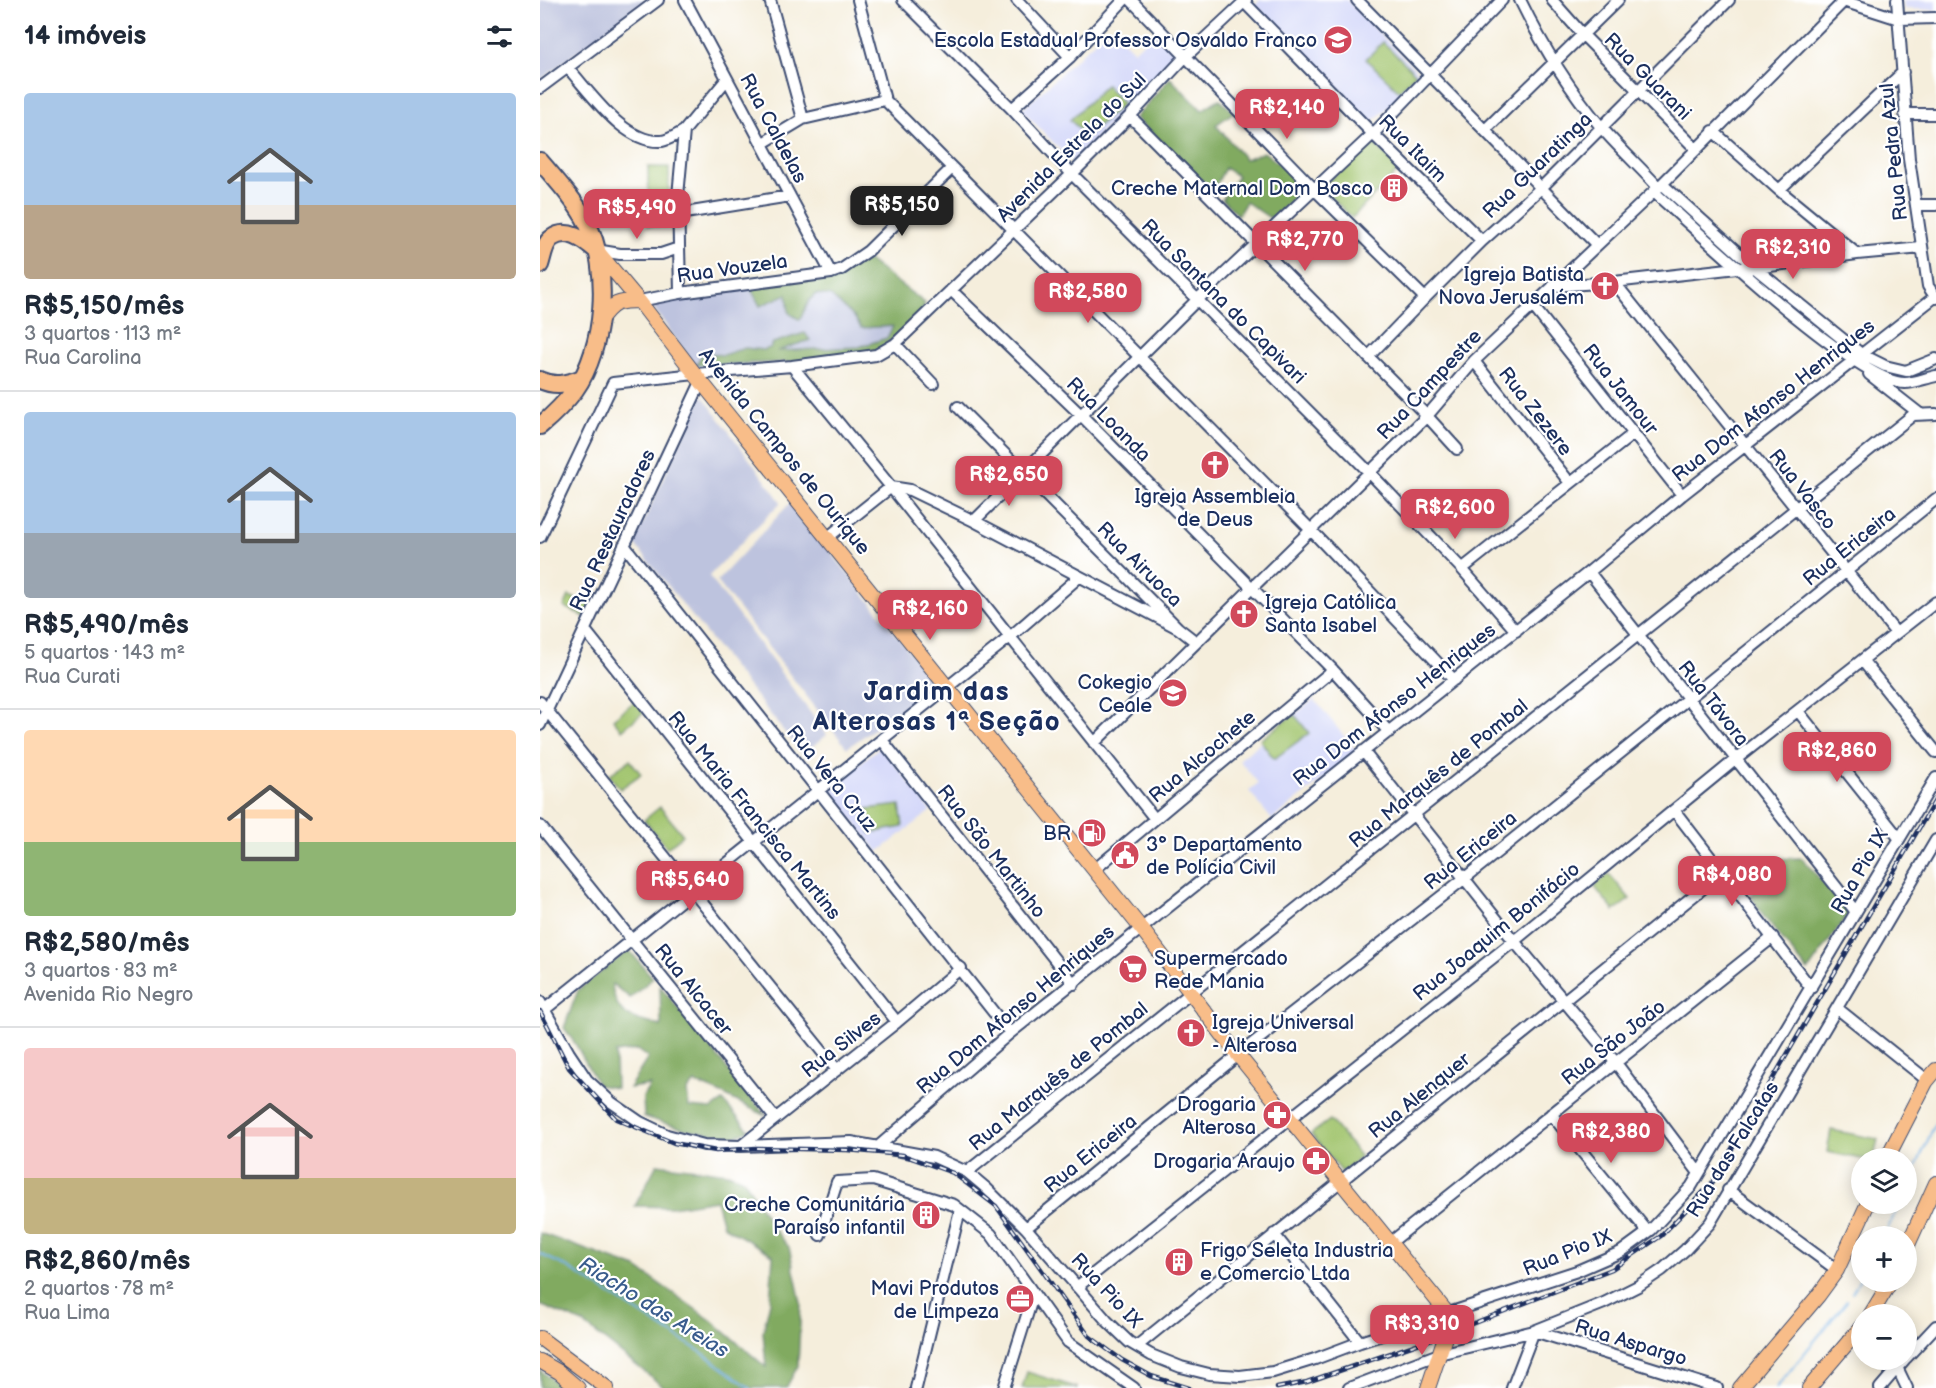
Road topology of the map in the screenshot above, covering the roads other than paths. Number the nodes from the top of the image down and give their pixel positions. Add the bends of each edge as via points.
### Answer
1 (658, 0) edge
2 (685, 0) edge
3 (770, 0) edge
4 (858, 0) edge
5 (903, 0) edge
6 (1017, 0) edge
7 (1124, 0) edge
8 (1131, 0) edge
9 (1357, 0) edge
10 (1502, 0) edge
11 (1520, 0) edge
12 (1552, 0) edge
13 (1618, 0) edge
14 (1729, 0) edge
15 (1897, 0) edge
16 (1245, 1) edge
17 (1842, 1) edge
18 (1899, 18) junction
19 (1936, 18) edge
20 (1583, 35) junction
21 (1186, 56) junction
22 (1070, 57) junction
23 (1554, 62) junction
24 (568, 68) junction
25 (1903, 72) junction
26 (1429, 75) junction
27 (727, 78) junction
28 (540, 88) edge
29 (1639, 92) junction
30 (885, 100) junction
31 (1012, 110) junction
32 (1905, 114) junction
33 (1936, 114) edge
34 (1130, 116) junction
35 (803, 119) junction
36 (1602, 128) junction
37 (1485, 130) junction
38 (684, 131) junction
39 (1713, 131) junction
40 (1373, 134) junction
41 (763, 143) junction
42 (1696, 149) junction
43 (540, 161) edge
44 (952, 168) junction
45 (1072, 174) junction
46 (1541, 188) junction
47 (1658, 188) junction
48 (1316, 190) junction
49 (1779, 190) junction
50 (790, 196) junction
51 (1916, 205) junction
52 (1936, 205) edge
53 (679, 214) junction
54 (1013, 230) junction
55 (1482, 241) junction
56 (1257, 244) junction
57 (1597, 245) junction
58 (679, 248) junction
59 (1922, 248) junction
60 (596, 250) junction
61 (1857, 254) junction
62 (540, 265) edge
63 (1737, 268) junction
64 (1755, 268) junction
65 (831, 273) junction
66 (1614, 282) junction
67 (1553, 286) junction
68 (951, 290) junction
69 (680, 293) junction
70 (1936, 296) edge
71 (1425, 298) junction
72 (1198, 299) junction
73 (639, 301) junction
74 (1532, 305) junction
75 (600, 320) junction
76 (895, 344) junction
77 (1140, 356) junction
78 (1368, 357) junction
79 (1857, 358) junction
80 (1936, 359) edge
81 (1474, 362) junction
82 (792, 366) junction
83 (1936, 376) edge
84 (582, 378) junction
85 (698, 378) junction
86 (540, 380) edge
87 (933, 384) dead end
88 (1904, 384) junction
89 (1899, 398) junction
90 (958, 407) dead end
91 (1920, 414) junction
92 (1936, 414) edge
93 (1082, 416) junction
94 (1427, 416) junction
95 (540, 426) edge
96 (1633, 434) junction
97 (1746, 445) junction
98 (1457, 449) dead end
99 (1369, 472) junction
100 (1024, 473) junction
101 (1570, 483) junction
102 (891, 487) junction
103 (1682, 495) junction
104 (1936, 499) edge
105 (1795, 509) junction
106 (974, 521) junction
107 (1310, 529) junction
108 (540, 537) edge
109 (827, 538) junction
110 (624, 545) junction
111 (1462, 568) junction
112 (1845, 571) junction
113 (1589, 572) junction
114 (1079, 578) junction
115 (1250, 588) junction
116 (1936, 602) edge
117 (1178, 628) junction
118 (585, 630) junction
119 (1516, 631) junction
120 (1896, 633) junction
121 (1638, 636) junction
122 (1010, 637) junction
123 (1196, 642) junction
124 (1862, 660) junction
125 (1333, 670) junction
126 (1454, 680) junction
127 (947, 687) junction
128 (1688, 698) junction
129 (543, 706) edge
130 (1798, 711) junction
131 (540, 725) edge
132 (1389, 732) junction
133 (882, 740) junction
134 (1094, 743) junction
135 (1364, 752) junction
136 (1936, 752) edge
137 (1735, 760) junction
138 (1936, 778) edge
139 (819, 791) junction
140 (1674, 810) junction
141 (1415, 816) junction
142 (1155, 819) junction
143 (540, 826) edge
144 (1899, 838) junction
145 (1936, 840) edge
146 (754, 842) junction
147 (1094, 870) junction
148 (1723, 872) junction
149 (1465, 878) junction
150 (692, 892) junction
151 (1856, 912) junction
152 (1141, 928) junction
153 (1773, 936) junction
154 (632, 940) junction
155 (1514, 941) junction
156 (961, 968) junction
157 (1074, 984) junction
158 (1811, 988) junction
159 (1190, 993) junction
160 (1563, 1001) junction
161 (542, 1006) edge
162 (1838, 1009) junction
163 (897, 1022) junction
164 (1010, 1033) junction
165 (1238, 1055) junction
166 (1616, 1063) junction
167 (837, 1070) junction
168 (1932, 1075) edge
169 (1551, 1113) junction
170 (775, 1118) junction
171 (1289, 1118) junction
172 (880, 1145) junction
173 (741, 1146) junction
174 (1892, 1148) edge
175 (967, 1172) junction
176 (1699, 1173) junction
177 (1339, 1181) junction
178 (1936, 1183) edge
179 (1728, 1190) junction
180 (960, 1210) junction
181 (1863, 1214) edge
182 (1916, 1226) edge
183 (1026, 1228) junction
184 (1648, 1232) junction
185 (1274, 1234) junction
186 (820, 1235) dead end
187 (1390, 1243) junction
188 (1837, 1270) junction
189 (1077, 1287) junction
190 (1033, 1296) junction
191 (1448, 1314) junction
192 (1936, 1326) edge
193 (1534, 1331) junction
194 (540, 1338) edge
195 (1851, 1339) edge
196 (1360, 1342) junction
197 (1917, 1345) edge
198 (1137, 1346) junction
199 (1439, 1353) junction
200 (540, 1361) edge
201 (1894, 1370) edge
202 (1903, 1370) edge
203 (578, 1388) edge
204 (607, 1388) edge
205 (916, 1388) edge
206 (1004, 1388) edge
207 (1134, 1388) edge
208 (1349, 1388) edge
209 (1428, 1388) edge
210 (1512, 1388) edge
211 (1717, 1388) edge
212 (1740, 1388) edge
213 (1809, 1388) edge
214 (1880, 1388) edge
215 (1907, 1388) edge

1 - 24 street
2 - 27 street, Rua Caldelas
3 - 35 street
4 - 30 street
5 - 31 street, Rua Santana do Capivari
6 - 22 street
7 - 22 street
8 - 21 street
9 - 26 street
10 - 26 street
11 - 23 street
12 - 20 street, Rua Guarani
13 - 20 street
14 - 29 street, Rua Guaratinga
15 - 18 street, Rua Pedra Azul
16 - 21 street, Avenida Estrela do Sul
16 - 40 street, Rua Itaim
17 - 18 street
17 - 39 street, Rua Campestre
18 - 19 street
18 - 25 street, Rua Pedra Azul
20 - 23 street
20 - 29 street, Rua Guarani
21 - 34 street, Avenida Estrela do Sul
21 - 48 street
22 - 31 street
23 - 36 street
23 - 37 street
24 - 28 street
24 - 38 street via 615,121 638,137 663,141
25 - 32 street, Rua Pedra Azul
25 - 49 street
26 - 37 street
26 - 40 street
27 - 38 street
27 - 41 street, Rua Caldelas
29 - 36 street, Rua Guaratinga
29 - 42 street, Rua Guarani
30 - 35 street
30 - 44 street
31 - 45 street, Rua Santana do Capivari
32 - 33 street
32 - 51 street, Rua Pedra Azul
34 - 45 street, Avenida Estrela do Sul
34 - 56 street
35 - 41 street
36 - 46 street, Rua Guaratinga
36 - 47 street
37 - 46 street
38 - 53 street
39 - 42 street, Rua Campestre
39 - 49 street
40 - 48 street
40 - 55 street, Rua Itaim
41 - 50 street, Rua Caldelas
42 - 47 street, Rua Campestre
43 - 60 highway, Avenida Campos de Ourique via 588,224
44 - 54 street
44 - 65 street via 868,250
45 - 54 street, Avenida Estrela do Sul
45 - 72 street, Rua Santana do Capivari
46 - 55 street, Rua Guaratinga
46 - 57 street
47 - 57 street, Rua Campestre
47 - 63 street
47 - 64 street
48 - 56 street
48 - 71 street
49 - 61 street
50 - 53 street
50 - 65 street, Rua Caldelas
51 - 52 street
51 - 59 street, Rua Pedra Azul
53 - 58 street
54 - 68 street, Avenida Estrela do Sul
54 - 77 street
55 - 71 street, Rua Guaratinga
56 - 72 street
56 - 78 street
57 - 67 street, Rua Campestre
58 - 60 street via 660,254
58 - 69 street
59 - 61 street
59 - 70 street, Rua Pedra Azul via 1928,286
60 - 62 highway via 578,237 563,234 551,238
60 - 73 main road, Avenida Campos de Ourique
60 - 75 highway
61 - 64 street
63 - 64 street
63 - 66 street
63 - 79 street
64 - 79 street
65 - 69 street, Rua Vouzela
66 - 67 street
66 - 97 street, Rua Vasco
67 - 74 street, Rua Campestre
68 - 76 street, Avenida Estrela do Sul
68 - 93 street, Rua Loanda
69 - 73 street, Rua Vouzela
70 - 79 street, Rua Dom Afonso Henriques
71 - 78 street, Rua Guaratinga
72 - 77 street
72 - 99 street, Rua Santana do Capivari
73 - 75 main road via 621,301
73 - 85 main road, Avenida Campos de Ourique
74 - 81 street, Rua Campestre
74 - 96 street, Rua Jamour
75 - 84 highway
76 - 82 street, Avenida Estrela do Sul via 876,355
76 - 87 street
77 - 93 street
77 - 107 street
78 - 94 street
79 - 80 street via 1906,371
79 - 88 street
79 - 89 street
79 - 97 street, Rua Dom Afonso Henriques
81 - 94 street, Rua Campestre
81 - 101 street, Rua Zezere
82 - 85 street, Avenida Estrela do Sul
82 - 102 street
83 - 88 street
84 - 86 highway via 562,385
84 - 95 highway
85 - 108 street, Avenida Estrela do Sul via 613,383
85 - 109 main road, Avenida Campos de Ourique
85 - 110 street, Rua Restauradores
88 - 89 street via 1900,386
89 - 91 street
90 - 100 street, Rua Airuoca
91 - 92 street
91 - 105 street, Rua Marquês de Pombal
93 - 100 street
93 - 115 street, Rua Loanda
94 - 98 street
94 - 99 street, Rua Campestre
96 - 101 street
96 - 103 street, Rua Jamour
97 - 103 street, Rua Dom Afonso Henriques
97 - 105 street, Rua Vasco
99 - 107 street, Rua Campestre
99 - 111 street, Rua Santana do Capivari
100 - 106 street
100 - 117 street, Rua Airuoca
101 - 111 street
102 - 106 street via 910,490
102 - 109 street
102 - 122 street
103 - 113 street, Rua Dom Afonso Henriques
104 - 112 street, Rua Ericeira
105 - 112 street, Rua Vasco
105 - 121 street, Rua Marquês de Pombal
106 - 114 street
107 - 115 street, Rua Campestre
107 - 126 street
109 - 127 main road, Avenida Campos de Ourique
110 - 118 street, Rua Restauradores
110 - 139 street, Rua Vera Cruz
111 - 119 street, Rua Santana do Capivari
112 - 120 street, Rua Vasco
112 - 128 street, Rua Ericeira
113 - 119 street, Rua Dom Afonso Henriques
113 - 121 street, Rua Távora
114 - 117 street
114 - 122 street
115 - 123 street, Rua Campestre
115 - 125 street, Rua Loanda
116 - 120 street, Rua Joaquim Bonifácio
117 - 123 street, Rua Airuoca
118 - 129 street, Rua Restauradores
118 - 146 street, Rua Maria Francisca Martins
119 - 126 street, Rua Dom Afonso Henriques
120 - 124 street, Rua Joaquim Bonifácio
121 - 128 street, Rua Távora
121 - 141 street, Rua Marquês de Pombal
122 - 127 street
122 - 134 street
123 - 134 street, Rua Campestre
124 - 130 street, Rua Joaquim Bonifácio
124 - 136 street
125 - 132 street, Rua Loanda
125 - 142 street, Rua Alcochete
126 - 132 street, Rua Dom Afonso Henriques
127 - 133 street
127 - 147 main road, Avenida Campos de Ourique
128 - 137 street, Rua Távora
128 - 149 street, Rua Ericeira
129 - 131 street, Rua Restauradores
129 - 150 street
130 - 137 street, Rua Joaquim Bonifácio
130 - 144 street
132 - 135 street, Rua Dom Afonso Henriques
133 - 139 street
133 - 157 street, Rua São Martinho
134 - 142 street
135 - 141 street
135 - 152 street, Rua Dom Afonso Henriques
137 - 140 street, Rua Joaquim Bonifácio
137 - 151 street, Rua Távora
138 - 144 street, Rua Pio IX
139 - 146 street
139 - 156 street, Rua Vera Cruz
140 - 148 street
140 - 155 street, Rua Joaquim Bonifácio
141 - 149 street
141 - 159 street, Rua Marquês de Pombal
142 - 147 street, Rua Alcochete
143 - 154 street, Rua Alcacer
144 - 151 street, Rua Pio IX
145 - 162 street, Rua das Falcatas
146 - 150 street
146 - 163 street, Rua Maria Francisca Martins
147 - 152 main road, Avenida Campos de Ourique
148 - 153 street
148 - 160 street, Rua Alenquer
149 - 155 street
149 - 165 street, Rua Ericeira
150 - 154 street
150 - 167 street
151 - 158 street, Rua Pio IX
152 - 157 street, Rua Dom Afonso Henriques
152 - 159 main road, Avenida Campos de Ourique
153 - 158 street
153 - 166 street, Rua São João
154 - 161 street
154 - 170 street, Rua Alcacer
155 - 160 street
155 - 171 street, Rua Joaquim Bonifácio
156 - 163 street, Rua Silves
156 - 164 street, Rua Vera Cruz
157 - 164 street, Rua Dom Afonso Henriques
158 - 176 street, Rua Pio IX
159 - 165 main road, Avenida Campos de Ourique
159 - 175 street, Rua Marquês de Pombal
160 - 166 street
160 - 177 street, Rua Alenquer
161 - 173 street, Rua Pio IX via 587,1080 611,1102 667,1135 704,1144
162 - 168 street
162 - 179 street, Rua das Falcatas
163 - 167 street, Rua Silves
164 - 172 street, Rua Dom Afonso Henriques
165 - 171 main road, Avenida Campos de Ourique
165 - 183 street, Rua Ericeira
166 - 169 street, Rua São João
166 - 176 street
167 - 170 street, Rua Silves
168 - 174 main road
169 - 184 street
169 - 187 street, Rua São João
170 - 173 street, Rua Silves
171 - 177 main road, Avenida Campos de Ourique
171 - 189 street, Rua Joaquim Bonifácio
172 - 173 street, Rua Pio IX via 851,1142
172 - 175 street, Rua Pio IX via 934,1157
175 - 183 street, Rua Pio IX
176 - 184 street, Rua Pio IX via 1691,1187
177 - 185 street, Rua Alenquer
177 - 187 main road, Avenida Campos de Ourique
178 - 182 main road
179 - 188 street
179 - 193 street, Rua das Falcatas via 1710,1223 1662,1270 1604,1303
180 - 186 street via 935,1198 873,1180 837,1182
180 - 190 street via 991,1234
180 - 205 street
181 - 188 main road
183 - 189 street, Rua Pio IX
184 - 191 street, Rua Pio IX via 1621,1252 1577,1271
185 - 196 street
185 - 198 street, Rua Alenquer
187 - 191 main road, Avenida Campos de Ourique
188 - 212 main road
189 - 198 street, Rua Pio IX via 1107,1321
190 - 206 street
190 - 207 street via 1068,1342
191 - 196 street, Rua Pio IX
191 - 199 main road
192 - 197 street
193 - 199 street, Rua das Falcatas
193 - 210 street
193 - 211 street, Rua Aspargo
194 - 204 main road
195 - 213 main road
196 - 198 street, Rua Pio IX via 1273,1372 1240,1376 1181,1367
199 - 208 street, Rua das Falcatas
199 - 209 main road
200 - 203 main road
201 - 214 street
202 - 215 street

